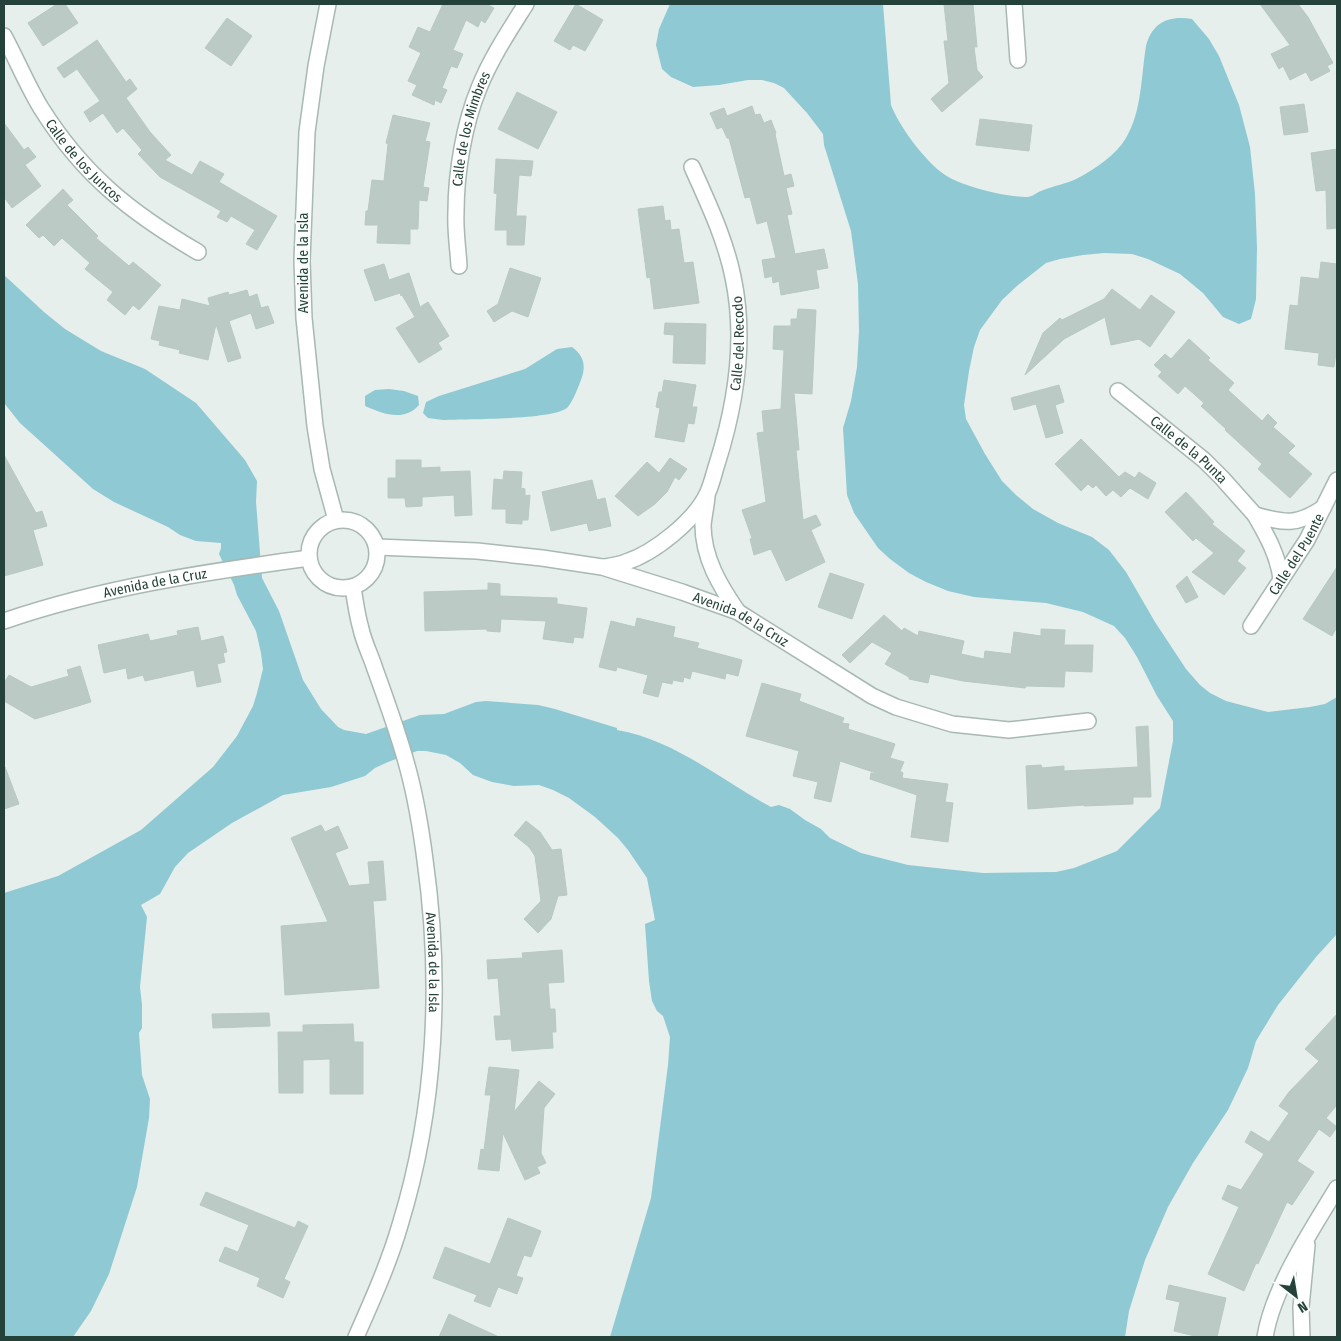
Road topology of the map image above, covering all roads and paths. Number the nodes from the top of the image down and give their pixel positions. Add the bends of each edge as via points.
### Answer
1 (328, 4) edge
2 (526, 4) edge
3 (1014, 4) edge
4 (4, 36) edge
5 (1018, 60) dead end
6 (692, 167) dead end
7 (198, 252) dead end
8 (460, 266) dead end
9 (1118, 391) dead end
10 (1337, 480) edge
11 (708, 493) junction
12 (1324, 507) junction
13 (1255, 515) junction
14 (336, 520) junction
15 (378, 547) junction
16 (309, 558) junction
17 (602, 567) junction
18 (1281, 579) junction
19 (353, 587) junction
20 (738, 612) junction
21 (4, 621) edge
22 (1251, 626) dead end
23 (1088, 721) dead end
24 (1337, 1188) edge
25 (1307, 1239) junction
26 (356, 1337) edge
27 (1265, 1337) edge
28 (1302, 1337) edge

1 - 14 street, Avenida de la Isla via 307,132 302,261 315,426 322,469
2 - 8 street, Calle de los Mimbres via 486,73 470,116 457,182 455,214
3 - 5 street
4 - 7 street, Calle de los Juncos via 58,134 95,177 136,213
6 - 11 street, Calle del Recodo via 722,236 739,311 736,376 726,436
9 - 13 street, Calle de la Punta via 1204,460
10 - 12 street, Calle del Puente
11 - 17 street, Calle del Recodo via 689,518 660,544 626,562
11 - 20 street, Calle del Recodo via 703,524 705,548 712,570
12 - 13 street via 1296,522
12 - 18 street, Calle del Puente
13 - 18 street, Calle de la Punta via 1273,548
14 - 15 street via 346,519 363,525
14 - 16 street via 318,530 311,543
15 - 17 street, Avenida de la Cruz via 477,551
15 - 19 street via 378,558 370,576
16 - 19 street via 312,568 324,583
16 - 21 street, Avenida de la Cruz via 143,584
17 - 20 street, Avenida de la Cruz
18 - 22 street, Calle del Puente
19 - 26 street, Avenida de la Isla via 361,630 408,768 420,821 434,936 435,992 433,1043 415,1167 400,1226
20 - 23 street, Avenida de la Cruz via 872,696 923,717 952,724 1009,730
24 - 25 street
25 - 27 street via 1277,1294
25 - 28 street via 1301,1307

